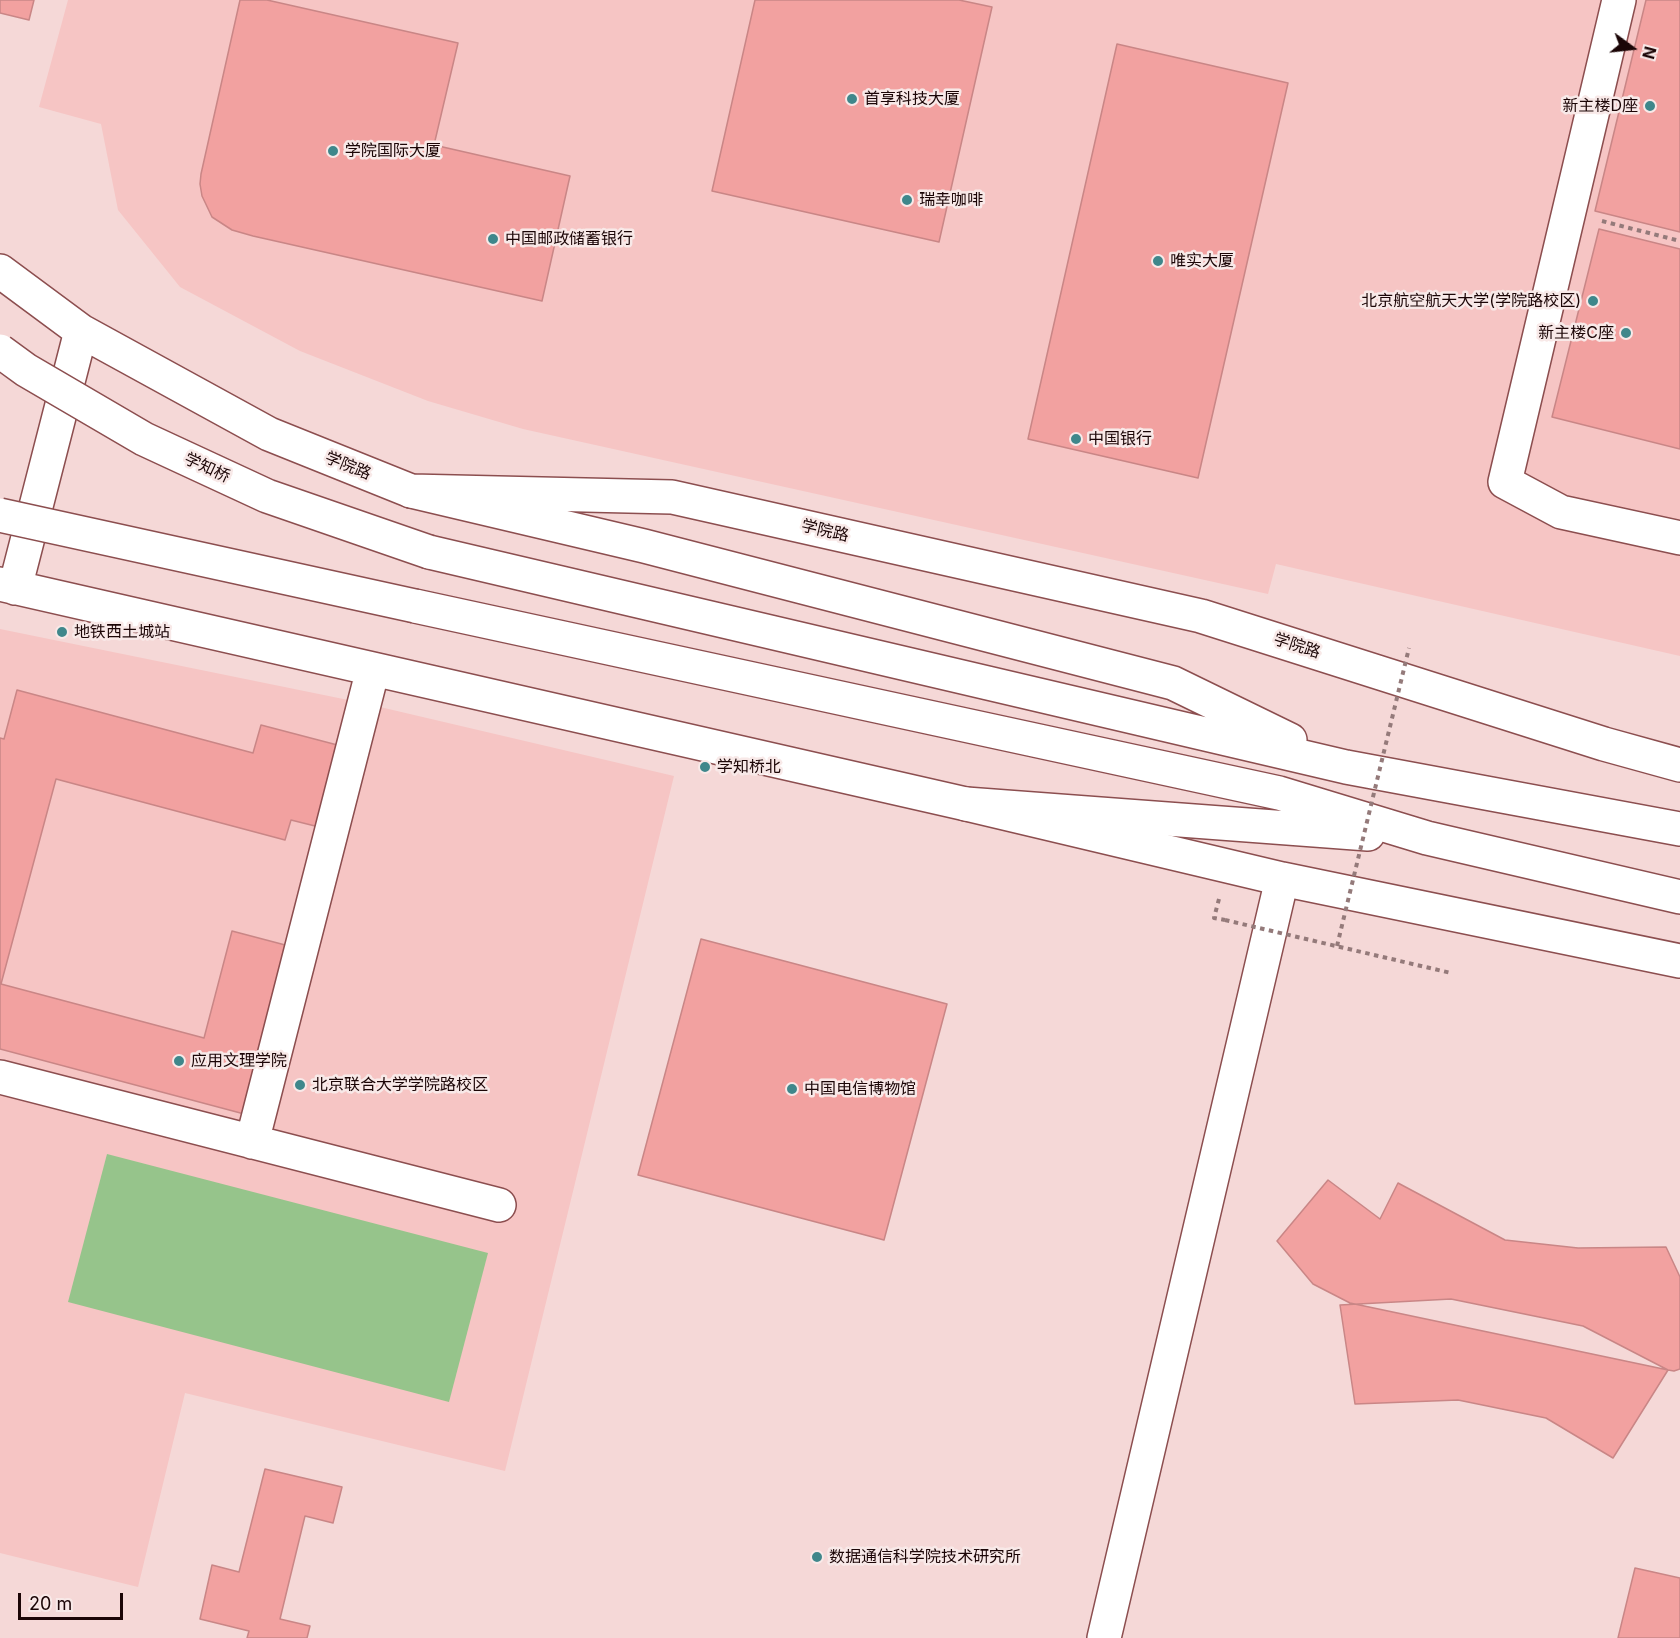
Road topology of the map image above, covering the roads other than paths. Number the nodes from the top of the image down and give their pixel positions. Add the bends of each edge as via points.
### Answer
1 (1619, 0) edge
2 (0, 271) edge
3 (81, 331) junction
4 (0, 351) edge
5 (411, 491) junction
6 (0, 515) edge
7 (1680, 538) edge
8 (8, 586) edge
9 (373, 669) junction
10 (1680, 765) edge
11 (1346, 767) junction
12 (966, 804) junction
13 (1680, 829) edge
14 (1427, 838) junction
15 (1282, 879) junction
16 (1680, 897) edge
17 (1680, 961) edge
18 (0, 1077) edge
19 (252, 1142) junction
20 (499, 1205) dead end
21 (1104, 1638) edge

1 - 7 main road via 1505,482 1561,512
2 - 3 main road, 学院路
3 - 5 main road, 学院路 via 269,434
3 - 8 main road
4 - 11 main road, 学知桥, bridge via 144,439 267,496 429,552
5 - 10 main road, 学院路 via 672,496 1201,616
5 - 11 main road via 644,546 1173,683
6 - 14 main road, bridge via 1279,793
8 - 9 main road
9 - 12 main road
9 - 19 main road
11 - 13 main road
12 - 14 main road
12 - 15 main road
14 - 16 main road
15 - 17 main road
15 - 21 main road
18 - 19 main road
19 - 20 main road

